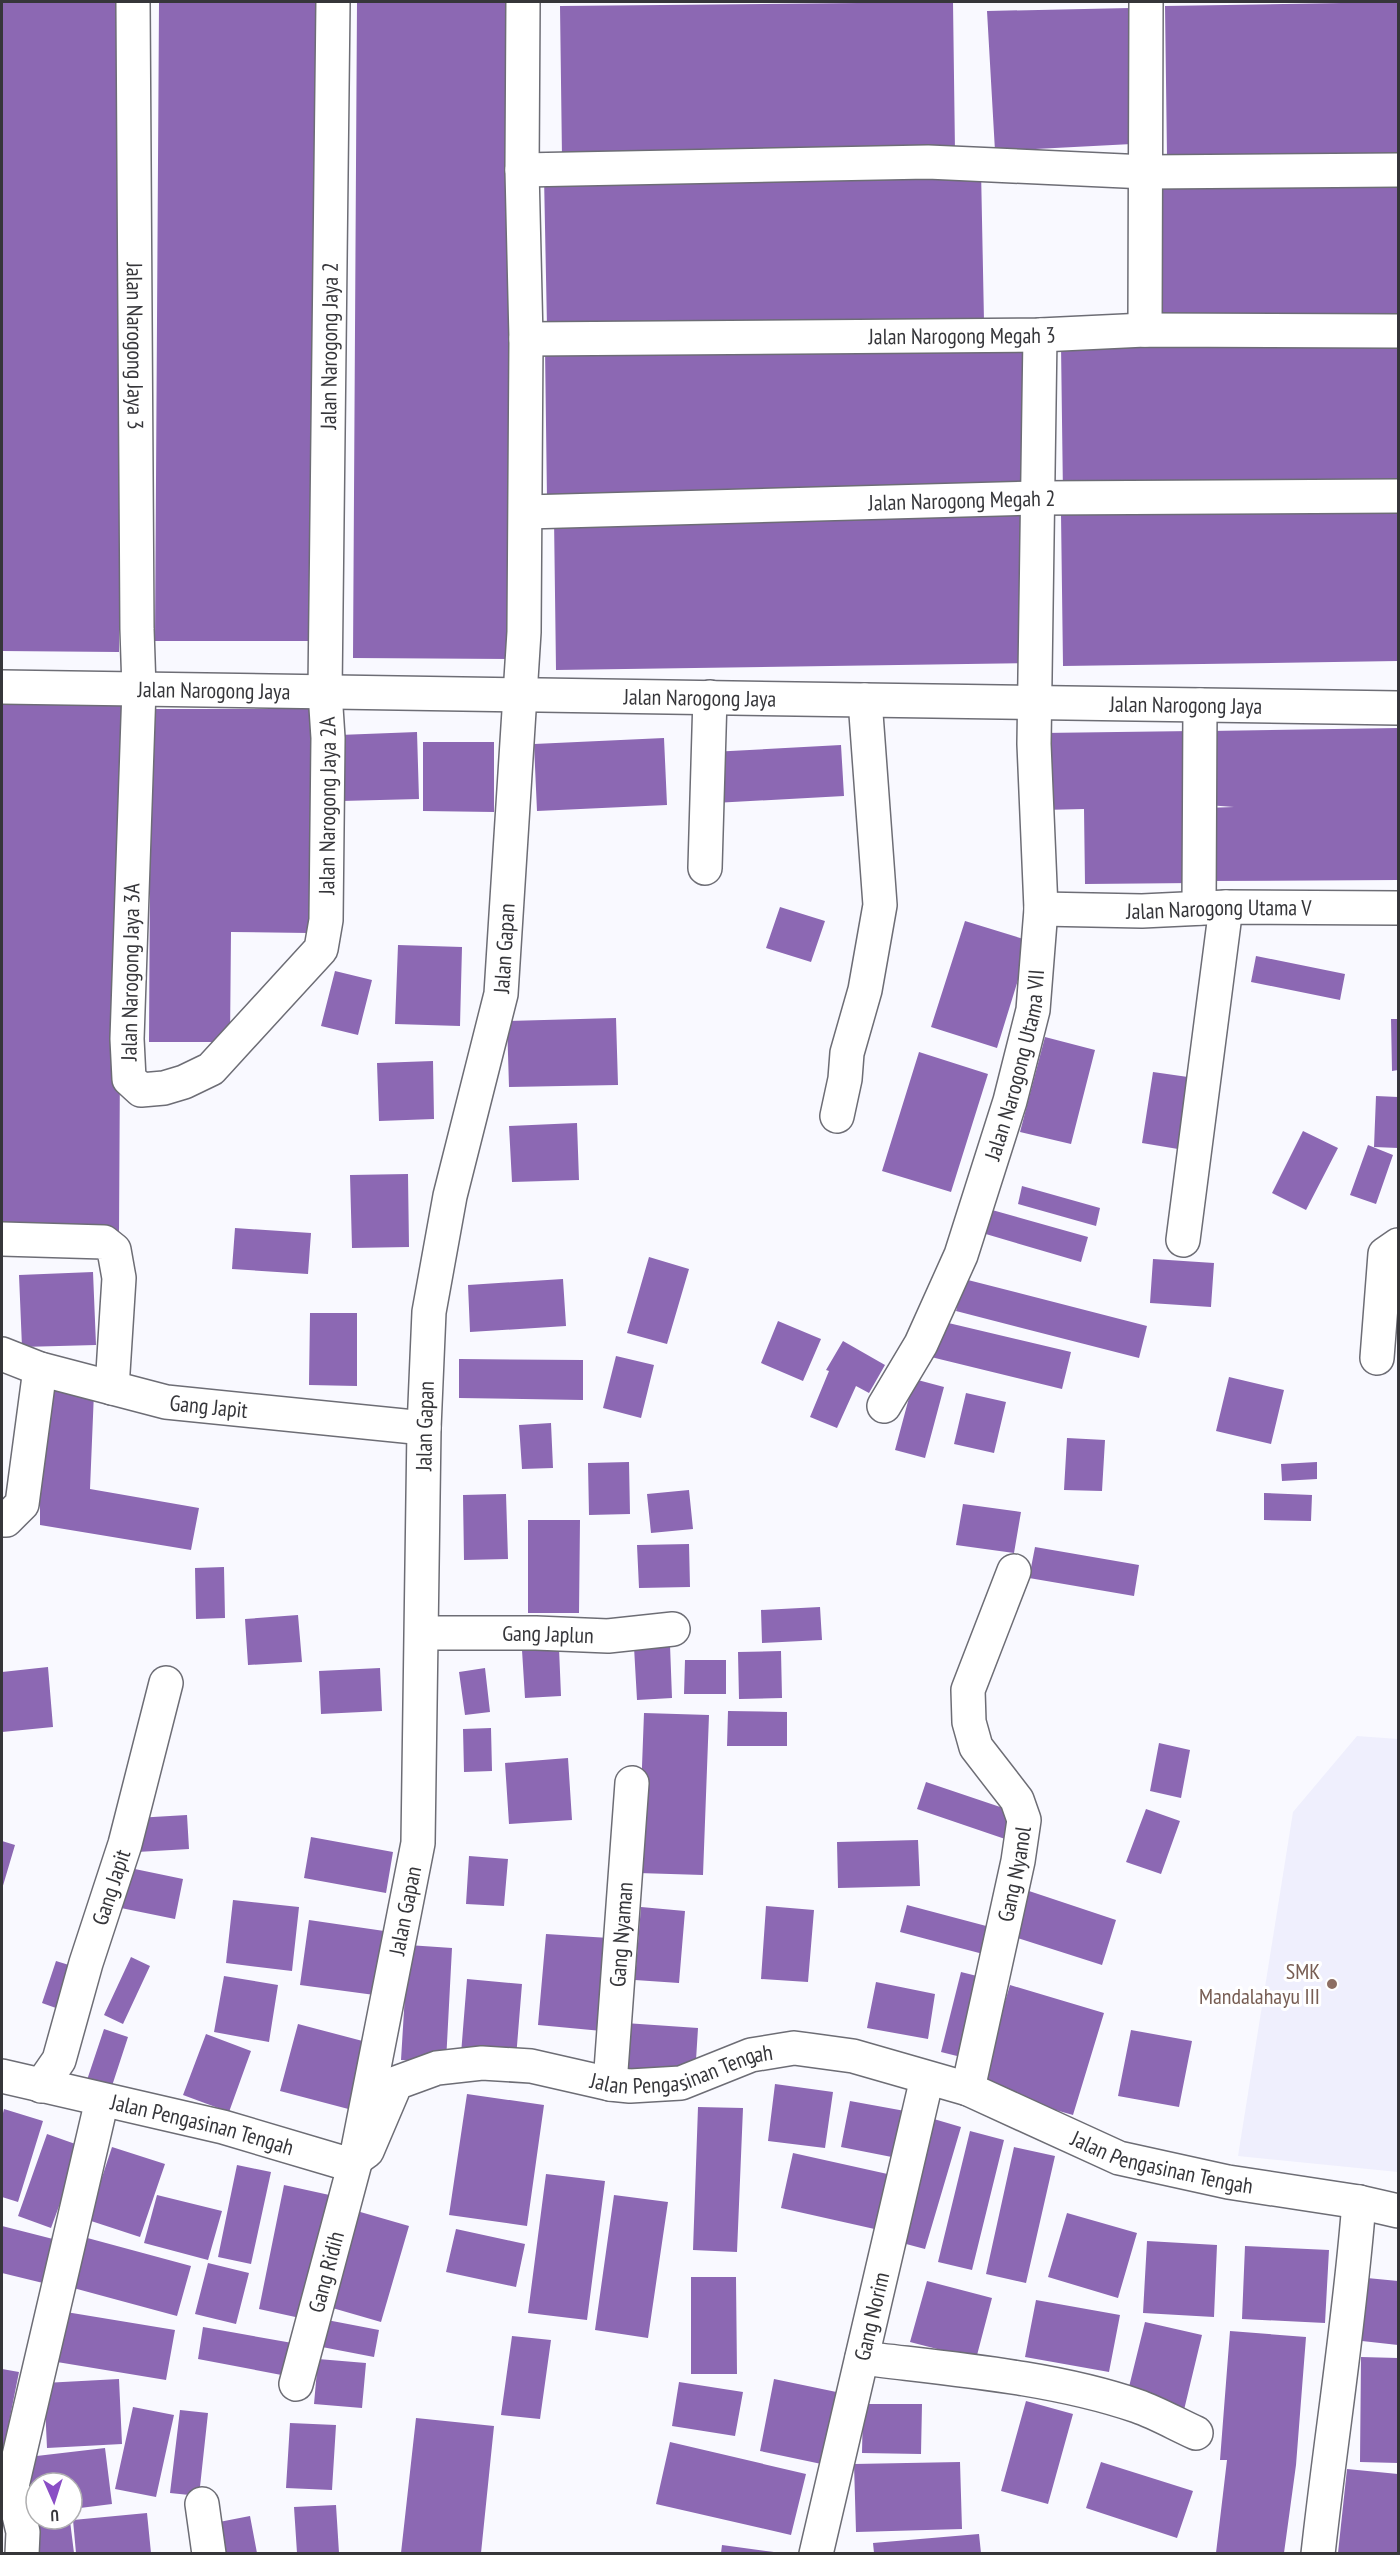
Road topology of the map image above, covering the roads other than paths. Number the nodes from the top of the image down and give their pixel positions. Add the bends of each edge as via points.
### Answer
1 (134, 2) edge
2 (333, 2) edge
3 (523, 2) edge
4 (1146, 2) edge
5 (522, 170) junction
6 (1398, 170) edge
7 (1146, 172) junction
8 (1145, 330) junction
9 (1398, 331) edge
10 (1040, 335) junction
11 (526, 339) junction
12 (1398, 496) edge
13 (1037, 498) junction
14 (526, 512) junction
15 (2, 687) edge
16 (139, 689) junction
17 (326, 692) junction
18 (522, 695) junction
19 (710, 698) junction
20 (865, 700) junction
21 (1036, 703) junction
22 (1200, 705) junction
23 (1398, 708) edge
24 (705, 868) dead end
25 (1212, 908) junction
26 (1398, 908) edge
27 (1041, 909) junction
28 (326, 920) joint
29 (837, 1116) dead end
30 (2, 1239) edge
31 (1183, 1240) dead end
32 (1398, 1245) edge
33 (2, 1354) edge
34 (1377, 1358) dead end
35 (40, 1369) junction
36 (112, 1388) junction
37 (884, 1406) dead end
38 (424, 1428) junction
39 (2, 1520) edge
40 (1014, 1571) dead end
41 (673, 1629) dead end
42 (422, 1633) junction
43 (166, 1683) dead end
44 (632, 1783) dead end
45 (2, 2076) edge
46 (927, 2078) junction
47 (610, 2084) junction
48 (41, 2086) junction
49 (968, 2089) junction
50 (102, 2100) junction
51 (356, 2159) junction
52 (1359, 2202) junction
53 (1398, 2211) edge
54 (862, 2358) junction
55 (296, 2384) dead end
56 (1196, 2433) dead end
57 (202, 2504) dead end
58 (22, 2553) edge
59 (209, 2553) edge
60 (816, 2553) edge
61 (1318, 2553) edge

1 - 16 street, Jalan Narogong Jaya 3
2 - 17 street, Jalan Narogong Jaya 2
3 - 5 street, Jalan Gapan
4 - 7 street
5 - 7 street via 928,162
5 - 11 street, Jalan Gapan
6 - 7 street
7 - 8 street
8 - 9 street, Jalan Narogong Megah 3
8 - 10 street, Jalan Narogong Megah 3
10 - 11 street, Jalan Narogong Megah 3
10 - 13 street, Jalan Narogong Utama VII
11 - 14 street, Jalan Gapan
12 - 13 street, Jalan Narogong Megah 2
13 - 14 street, Jalan Narogong Megah 2
13 - 21 street, Jalan Narogong Utama VII
14 - 18 street, Jalan Gapan
15 - 16 street, Jalan Narogong Jaya
16 - 17 street, Jalan Narogong Jaya
16 - 28 street, Jalan Narogong Jaya 3A via 126,1039 129,1079 141,1090 164,1088 211,1069 321,949
17 - 18 street, Jalan Narogong Jaya
17 - 28 street, Jalan Narogong Jaya 2A
18 - 19 street, Jalan Narogong Jaya
18 - 38 street, Jalan Gapan via 501,994 450,1196 429,1312
19 - 20 street, Jalan Narogong Jaya
19 - 24 street
20 - 21 street, Jalan Narogong Jaya
20 - 29 street via 880,905
21 - 22 street, Jalan Narogong Jaya
21 - 27 street, Jalan Narogong Utama VII
22 - 23 street, Jalan Narogong Jaya
22 - 25 street
25 - 26 street, Jalan Narogong Utama V
25 - 27 street, Jalan Narogong Utama V
25 - 31 street
27 - 37 street, Jalan Narogong Utama VII via 1033,1010 1010,1101 961,1255 921,1344
30 - 36 street via 104,1242 114,1251 119,1278
32 - 34 street via 1385,1254
33 - 35 street, Gang Japit
35 - 36 street, Gang Japit
35 - 39 street via 22,1504
36 - 38 street, Gang Japit via 166,1402
38 - 42 street, Jalan Gapan
40 - 49 street, Gang Nyanol via 968,1690 969,1722 976,1747 1017,1800 1024,1820
41 - 42 street, Gang Japlun via 608,1636
42 - 51 street, Jalan Gapan via 418,1843
43 - 48 street, Gang Japit via 125,1844 59,2060
44 - 47 street, Gang Nyaman
45 - 48 street, Jalan Pengasinan Tengah
46 - 47 street, Jalan Pengasinan Tengah via 853,2055 794,2048 751,2055 681,2083
46 - 49 street, Jalan Pengasinan Tengah
46 - 54 street, Gang Norim
47 - 51 street, Jalan Pengasinan Tengah via 531,2066 482,2063 437,2068 396,2083 368,2151
48 - 50 street, Jalan Pengasinan Tengah
49 - 52 street, Jalan Pengasinan Tengah via 1119,2158 1228,2182
50 - 51 street, Jalan Pengasinan Tengah via 223,2127 341,2162
50 - 58 street via 12,2486 23,2532
51 - 55 street, Gang Ridih
52 - 53 street, Jalan Pengasinan Tengah
52 - 61 street via 1353,2280
54 - 56 street via 998,2374 1083,2392 1137,2406
54 - 60 street, Gang Norim
57 - 59 street

